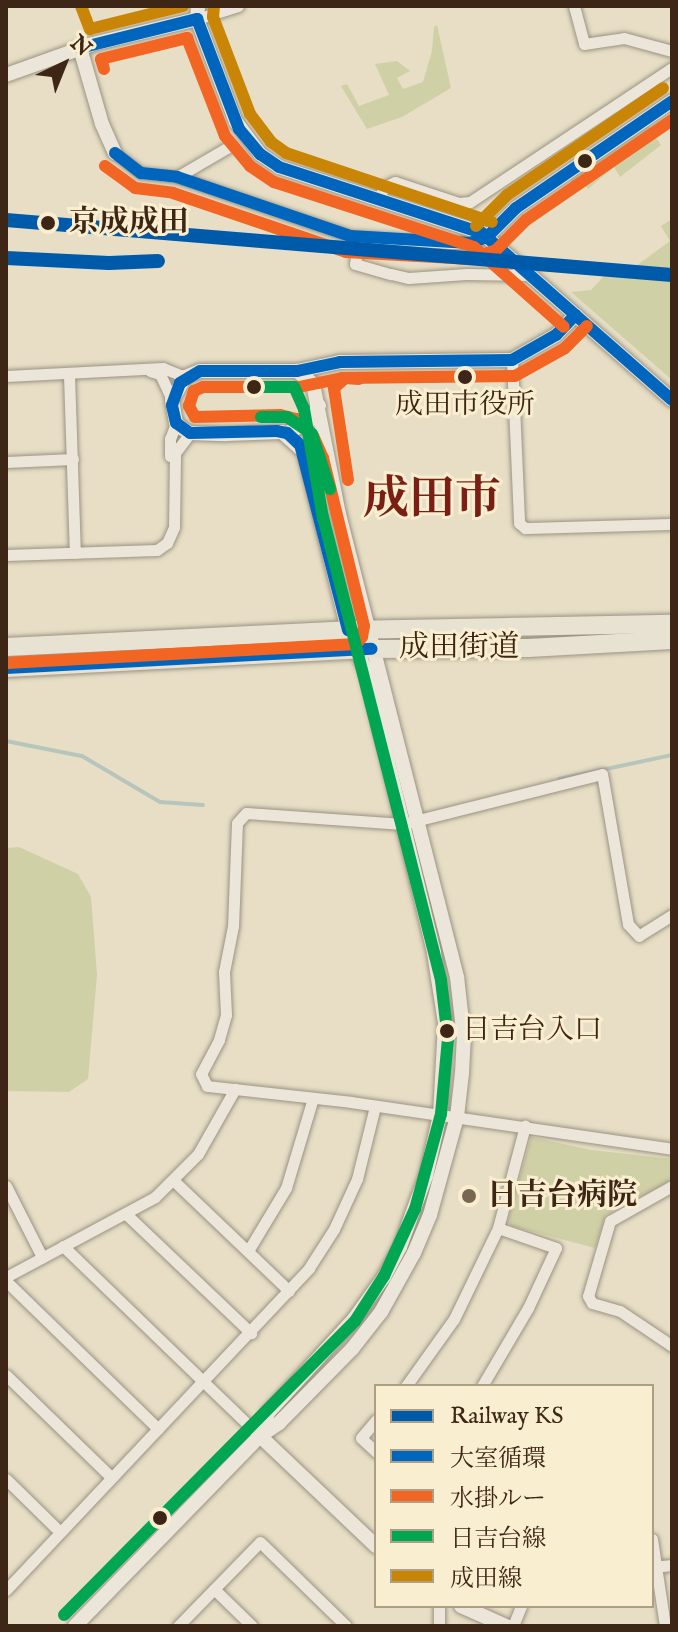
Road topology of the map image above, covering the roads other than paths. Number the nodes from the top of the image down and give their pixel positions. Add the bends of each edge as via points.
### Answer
1 (238, 6) edge
2 (574, 6) edge
3 (198, 12) edge
4 (80, 48) junction
5 (672, 51) edge
6 (672, 68) edge
7 (6, 75) edge
8 (672, 101) edge
9 (230, 146) dead end
10 (115, 153) joint
11 (177, 177) junction
12 (378, 200) junction
13 (358, 237) junction
14 (487, 237) junction
15 (533, 276) junction
16 (575, 315) junction
17 (512, 360) junction
18 (340, 362) junction
19 (144, 369) junction
20 (297, 371) junction
21 (69, 375) junction
22 (6, 376) edge
23 (185, 377) junction
24 (318, 399) junction
25 (172, 400) junction
26 (672, 400) edge
27 (176, 423) junction
28 (190, 433) junction
29 (287, 433) junction
30 (73, 459) junction
31 (6, 462) edge
32 (173, 468) junction
33 (672, 524) edge
34 (75, 553) junction
35 (6, 555) edge
36 (672, 624) edge
37 (360, 640) junction
38 (672, 640) edge
39 (6, 647) edge
40 (6, 668) edge
41 (410, 823) junction
42 (672, 915) edge
43 (235, 1089) junction
44 (313, 1098) junction
45 (375, 1106) junction
46 (440, 1115) junction
47 (457, 1117) junction
48 (525, 1126) junction
49 (672, 1149) edge
50 (174, 1181) junction
51 (6, 1186) edge
52 (672, 1186) edge
53 (126, 1214) junction
54 (498, 1228) junction
55 (63, 1246) junction
56 (248, 1251) junction
57 (42, 1257) junction
58 (6, 1279) edge
59 (289, 1291) junction
60 (251, 1333) junction
61 (672, 1346) edge
62 (6, 1375) edge
63 (204, 1383) junction
64 (407, 1384) edge
65 (483, 1384) edge
66 (374, 1422) edge
67 (158, 1429) junction
68 (260, 1436) junction
69 (374, 1450) edge
70 (111, 1477) junction
71 (6, 1479) edge
72 (60, 1532) junction
73 (374, 1544) edge
74 (654, 1572) edge
75 (8, 1582) edge
76 (214, 1589) junction
77 (466, 1608) edge
78 (75, 1626) edge
79 (178, 1626) edge
80 (252, 1626) edge
81 (346, 1626) edge
82 (506, 1626) edge
83 (665, 1626) edge

1 - 3 street
2 - 5 street via 584,44 624,38
3 - 4 street
3 - 12 street via 239,129 254,148 279,167
4 - 7 street
4 - 10 street
6 - 12 street via 470,202 395,182 384,187
8 - 14 street via 516,208
9 - 11 street
10 - 11 street via 141,173
11 - 13 street
12 - 14 street
13 - 14 street via 470,243
13 - 15 street via 355,264 391,274
14 - 15 street
15 - 16 street
16 - 17 street via 556,335
16 - 26 street
17 - 18 street
17 - 33 street via 519,523 525,528
18 - 20 street
18 - 24 street via 317,381
19 - 21 street
19 - 23 street via 163,368
19 - 25 street via 160,374
20 - 23 street via 200,371
20 - 24 street via 310,379
21 - 22 street
21 - 30 street
23 - 25 street
24 - 29 street via 307,423
24 - 37 street
25 - 27 street
27 - 28 street
27 - 32 street via 170,439
28 - 29 street
28 - 32 street via 177,446
29 - 37 street via 307,462
30 - 31 street
30 - 34 street
32 - 34 street via 174,527 167,543 148,552
34 - 35 street
36 - 37 highway, 成田街道
37 - 38 highway, 成田街道 via 529,648
37 - 39 highway, 成田街道
37 - 40 highway, 成田街道
37 - 41 street
41 - 42 street via 602,774 628,924 639,936
41 - 43 street via 246,813 239,817 233,926 224,972 226,1015 201,1074 207,1086
41 - 46 street via 441,993 445,1054
41 - 47 street via 444,919 461,1007
43 - 44 street
43 - 50 street via 205,1143
44 - 45 street
44 - 56 street via 286,1188
45 - 46 street
45 - 59 street via 364,1162 346,1204 320,1252
46 - 47 street
46 - 68 street via 415,1210 384,1277 354,1319 268,1413
47 - 48 street
47 - 68 street via 430,1215 398,1284 352,1349
48 - 49 street
48 - 54 street
50 - 53 street
50 - 56 street
51 - 57 street
52 - 61 street via 610,1221 588,1296
53 - 55 street
53 - 60 street
54 - 64 street via 454,1319
54 - 65 street via 556,1248
55 - 57 street
55 - 63 street
56 - 59 street
57 - 58 street
58 - 67 street
59 - 60 street
60 - 63 street
62 - 70 street
63 - 67 street
63 - 68 street
66 - 69 street via 361,1438
67 - 70 street
68 - 73 street
68 - 78 street
70 - 72 street
71 - 72 street
72 - 75 street
74 - 83 street
76 - 79 street
76 - 80 street
76 - 81 street via 260,1542
77 - 82 street

